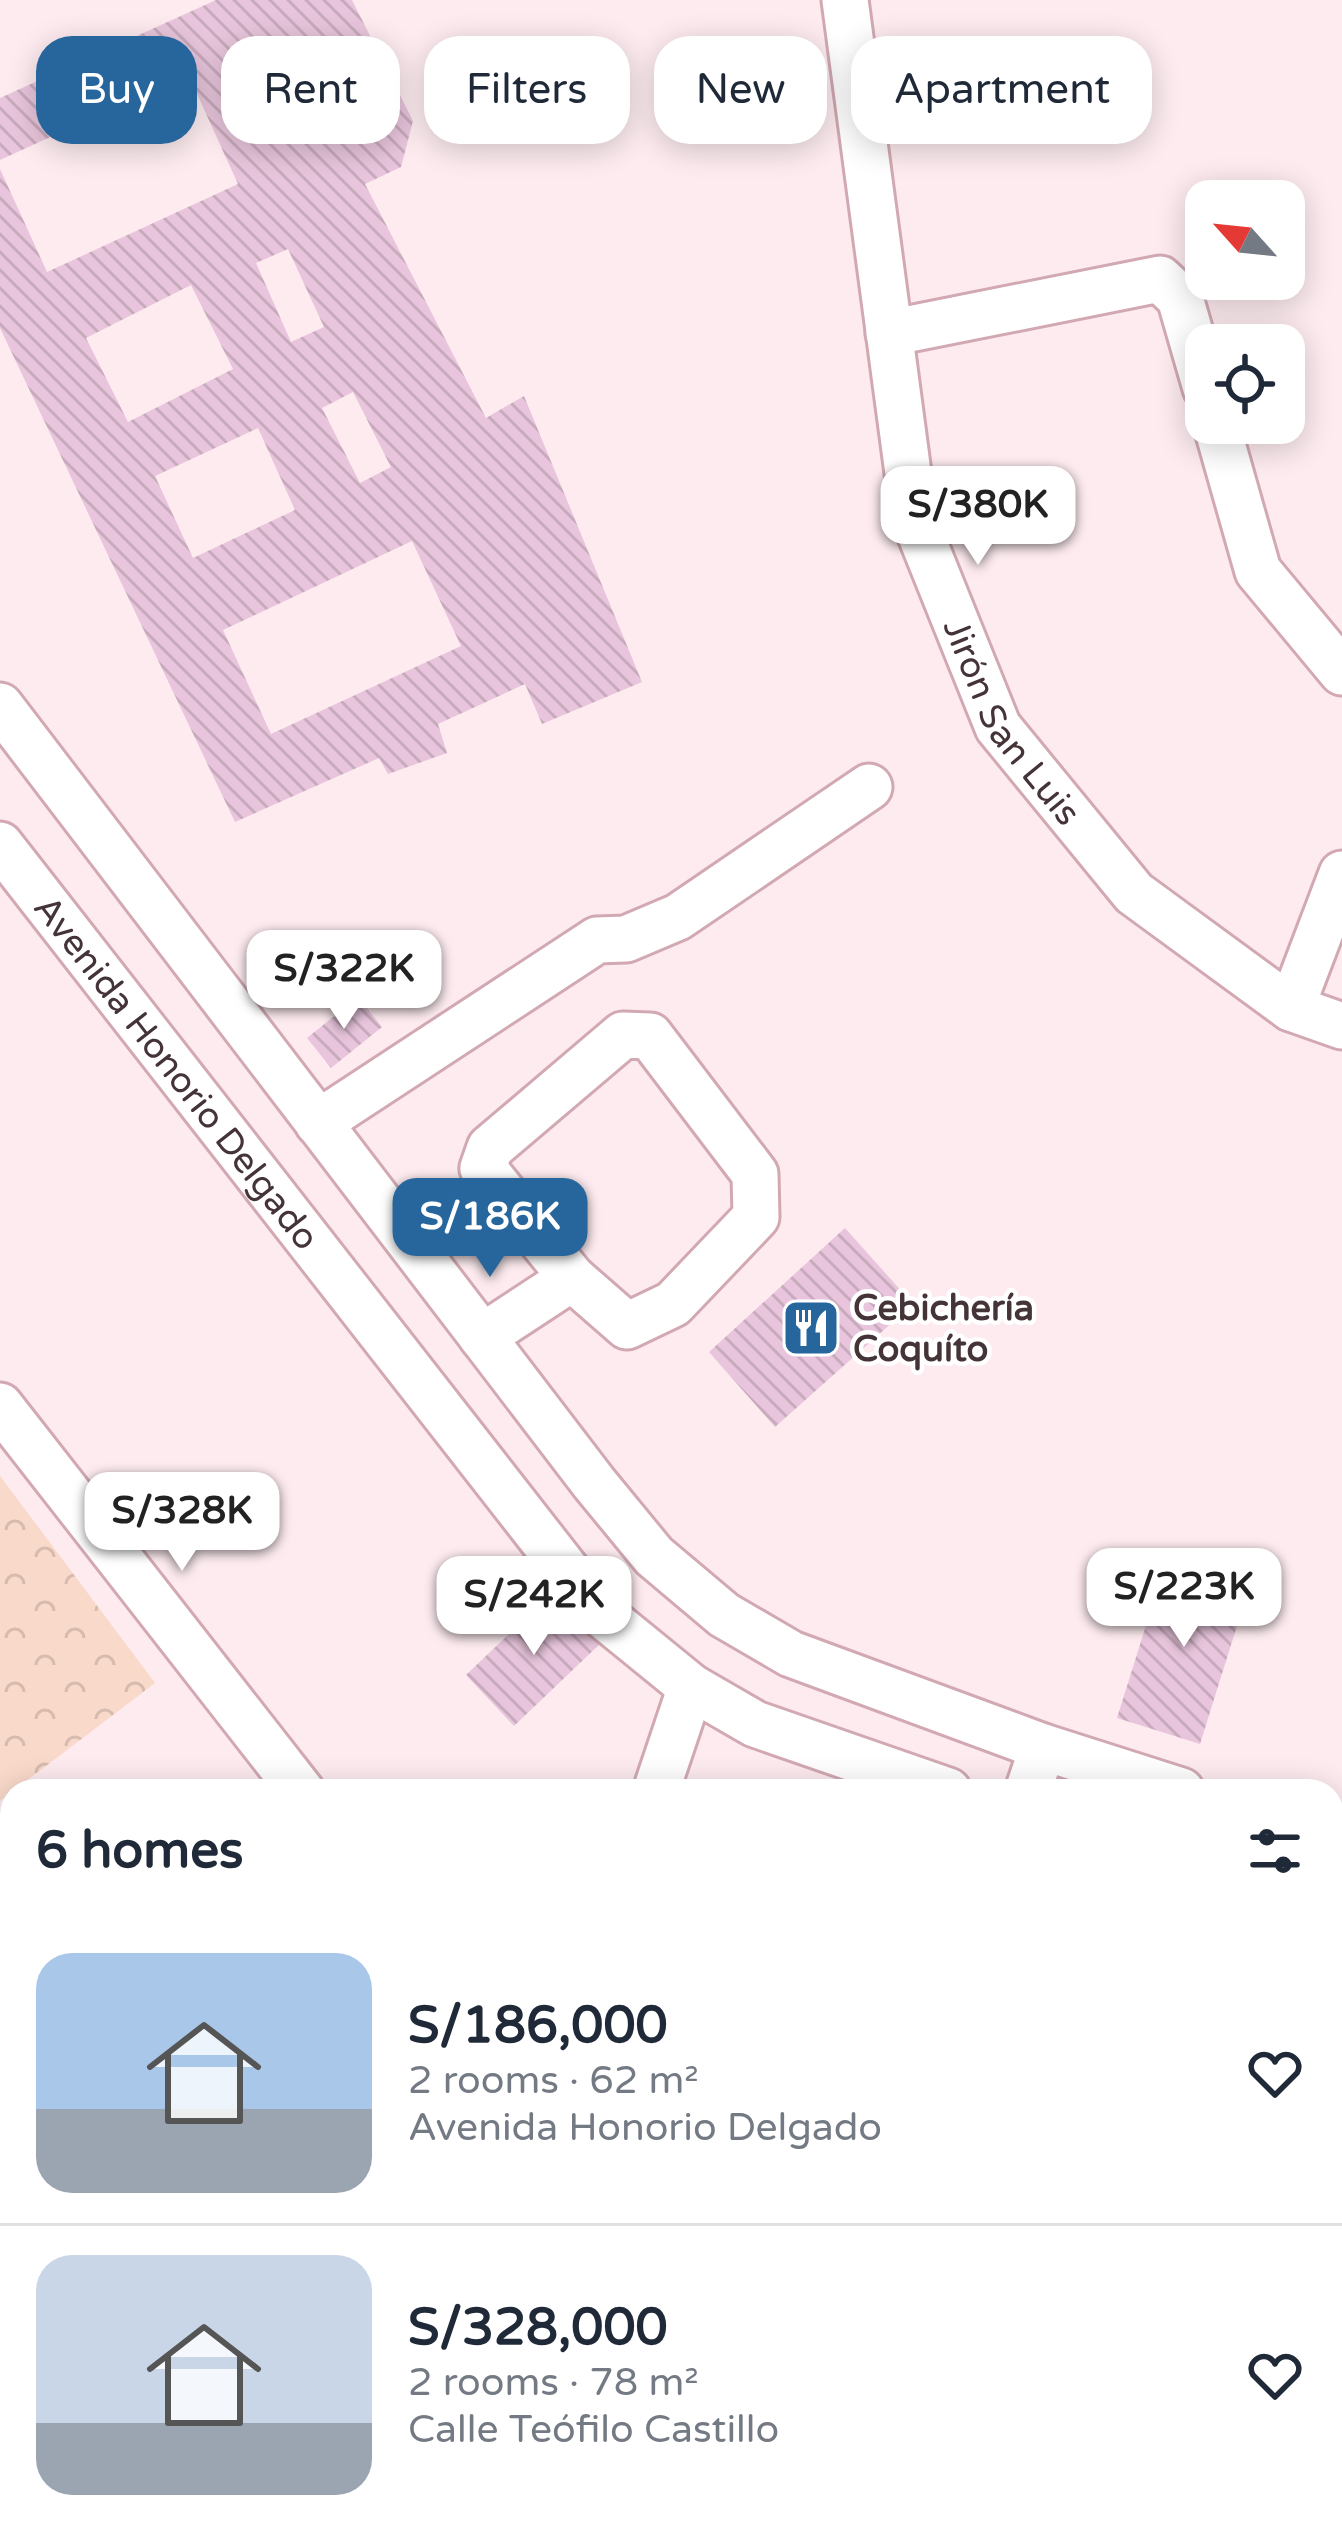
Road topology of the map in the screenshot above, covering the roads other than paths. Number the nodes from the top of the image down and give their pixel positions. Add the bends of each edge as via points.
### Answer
1 (845, 0) edge
2 (1188, 324) edge
3 (890, 333) junction
4 (1222, 444) edge
5 (1342, 672) edge
6 (4, 720) edge
7 (869, 787) dead end
8 (0, 845) edge
9 (1342, 874) edge
10 (1291, 1008) junction
11 (1342, 1026) edge
12 (318, 1123) junction
13 (572, 1278) junction
14 (482, 1337) junction
15 (0, 1406) edge
16 (691, 1687) junction
17 (1043, 1747) junction
18 (292, 1779) edge
19 (660, 1779) edge
20 (913, 1779) edge
21 (1032, 1779) edge
22 (1143, 1779) edge

1 - 3 street, Jirón San Luis
2 - 3 street via 1180,298 1160,279
3 - 10 street, Jirón San Luis via 914,518 998,727 1134,893
4 - 5 street via 1258,571
6 - 12 street
7 - 12 street via 678,917 626,939 597,940
8 - 16 street, Avenida Honorio Delgado via 599,1612
9 - 10 street
10 - 11 street, Jirón San Luis
12 - 14 street
13 - 13 street via 627,1326 673,1304 756,1217 755,1174 650,1036 623,1035 490,1148 483,1168
13 - 14 street
14 - 17 street via 654,1556 724,1615 814,1663
15 - 18 street
16 - 19 street
16 - 20 street, Avenida Honorio Delgado via 755,1724
17 - 21 street
17 - 22 street

